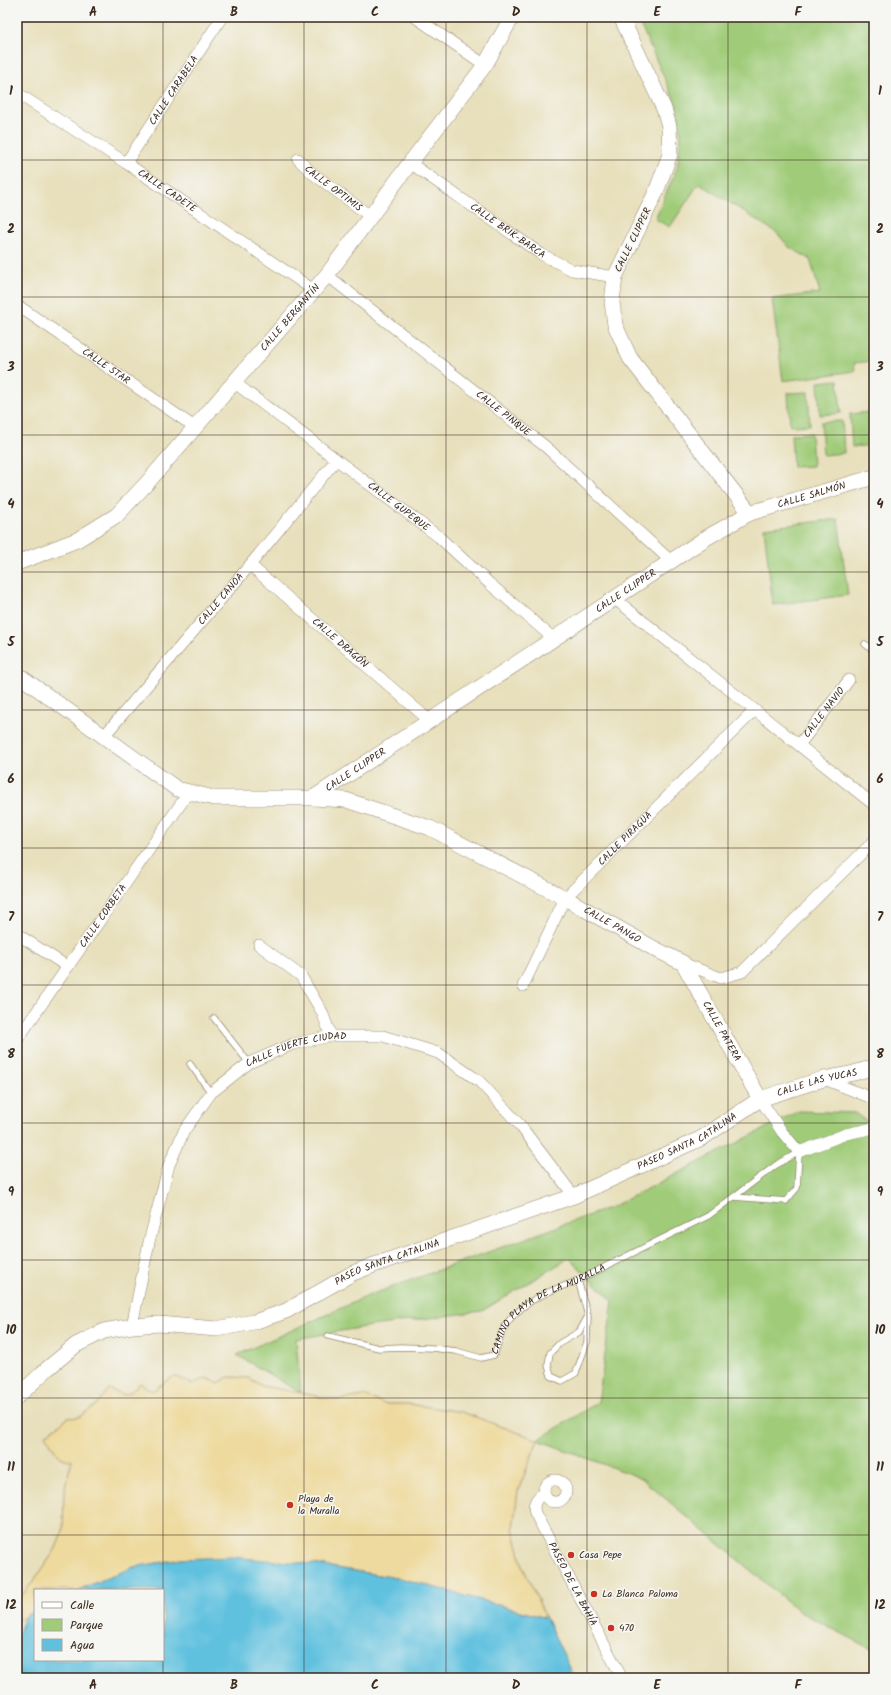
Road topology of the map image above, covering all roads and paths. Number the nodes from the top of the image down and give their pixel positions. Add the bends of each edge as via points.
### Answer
1 (222, 17) edge
2 (415, 17) edge
3 (512, 17) edge
4 (621, 17) edge
5 (485, 65) junction
6 (17, 93) edge
7 (298, 159) dead end
8 (126, 163) junction
9 (410, 163) junction
10 (370, 216) junction
11 (327, 275) junction
12 (615, 277) junction
13 (315, 291) junction
14 (17, 306) edge
15 (235, 383) junction
16 (196, 428) junction
17 (336, 460) junction
18 (874, 477) edge
19 (750, 513) junction
20 (672, 562) junction
21 (17, 563) edge
22 (250, 566) junction
23 (615, 599) junction
24 (554, 639) junction
25 (864, 644) dead end
26 (874, 651) edge
27 (19, 680) edge
28 (849, 680) dead end
29 (755, 710) junction
30 (430, 721) junction
31 (104, 736) junction
32 (799, 745) junction
33 (189, 792) junction
34 (312, 798) junction
35 (874, 806) edge
36 (874, 841) edge
37 (564, 898) junction
38 (17, 934) edge
39 (259, 945) dead end
40 (683, 963) junction
41 (68, 967) junction
42 (523, 986) dead end
43 (214, 1018) dead end
44 (331, 1036) junction
45 (17, 1040) edge
46 (249, 1063) junction
47 (190, 1064) dead end
48 (874, 1067) edge
49 (823, 1078) junction
50 (211, 1093) junction
51 (760, 1099) junction
52 (874, 1099) edge
53 (874, 1128) edge
54 (799, 1152) junction
55 (574, 1196) junction
56 (734, 1197) junction
57 (578, 1280) junction
58 (588, 1316) junction
59 (132, 1326) junction
60 (328, 1336) dead end
61 (17, 1398) edge
62 (544, 1492) dead end
63 (622, 1678) edge

1 - 8 street, CALLE CARABELA
2 - 5 street
3 - 5 street, CALLE BERGANTÍN
4 - 12 street, CALLE CLIPPER via 664,109 669,126 670,154 656,192
5 - 9 street, CALLE BERGANTÍN
6 - 8 street, CALLE CADETE
7 - 10 street, CALLE OPTIMIS via 312,173
8 - 13 street, CALLE CADETE
9 - 10 street, CALLE BERGANTÍN
9 - 12 street, CALLE BRIK-BARCA via 541,254 572,270
10 - 11 street, CALLE BERGANTÍN
11 - 13 street, CALLE BERGANTÍN
11 - 20 street, CALLE PINQUE via 546,447
12 - 19 street, CALLE CLIPPER via 612,302 615,325 630,358
13 - 15 street, CALLE BERGANTÍN
14 - 16 street, CALLE STAR
15 - 16 street, CALLE BERGANTÍN
15 - 17 street, CALLE GUPEQUE
16 - 21 street, CALLE BERGANTÍN via 117,515 77,540
17 - 22 street, CALLE CANOA
17 - 24 street, CALLE GUPEQUE via 438,537
18 - 19 street, CALLE SALMÓN
19 - 20 street, CALLE CLIPPER via 706,538
20 - 23 street, CALLE CLIPPER
22 - 30 street, CALLE DRAGÓN
22 - 31 street, CALLE CANOA
23 - 24 street, CALLE CLIPPER
23 - 29 street
24 - 30 street, CALLE CLIPPER
25 - 26 lane
27 - 31 street
28 - 32 street, CALLE NAVIO
29 - 32 street
29 - 37 street, CALLE PIRAGUA
30 - 34 street, CALLE CLIPPER
31 - 33 street via 177,789
32 - 35 street
33 - 34 street via 214,798
33 - 41 street, CALLE CORBETA
34 - 37 street, CALLE PANGO via 346,800 430,828
36 - 40 street, CALLE PANGO via 742,972 721,978
37 - 40 street, CALLE PANGO
37 - 42 street, CALLE PIRAGUA
38 - 41 street
39 - 44 street via 301,976 322,1012
40 - 51 street, CALLE PATERA
41 - 45 street, CALLE CORBETA
43 - 46 lane
44 - 46 street, CALLE FUERTE CIUDAD via 293,1044
44 - 55 street, CALLE FUERTE CIUDAD via 383,1036 438,1053 479,1081 519,1124
46 - 50 street, CALLE FUERTE CIUDAD
47 - 50 lane
48 - 49 street, CALLE LAS YUCAS
49 - 51 street, CALLE LAS YUCAS
49 - 52 street
50 - 59 street, CALLE FUERTE CIUDAD via 184,1131 169,1165 149,1242
51 - 54 street
51 - 55 street, PASEO SANTA CATALINA via 702,1138
53 - 54 street, CAMINO PLAYA DE LA MURALLA via 846,1134
54 - 56 lane, CAMINO PLAYA DE LA MURALLA via 776,1165
54 - 56 lane via 797,1188 786,1201
55 - 59 street, PASEO SANTA CATALINA via 353,1273 286,1311 254,1322 216,1329 159,1324
56 - 57 lane, CAMINO PLAYA DE LA MURALLA via 708,1216
57 - 58 lane
57 - 60 lane, CAMINO PLAYA DE LA MURALLA via 550,1291 518,1311 504,1327 494,1355 480,1358 432,1348 379,1348
58 - 58 lane via 587,1342 576,1373 562,1382 551,1376 548,1365 550,1353 560,1343 579,1332
59 - 61 street, PASEO SANTA CATALINA via 104,1331 76,1345
62 - 63 street, PASEO DE LA BAHÍA via 536,1500 535,1513

